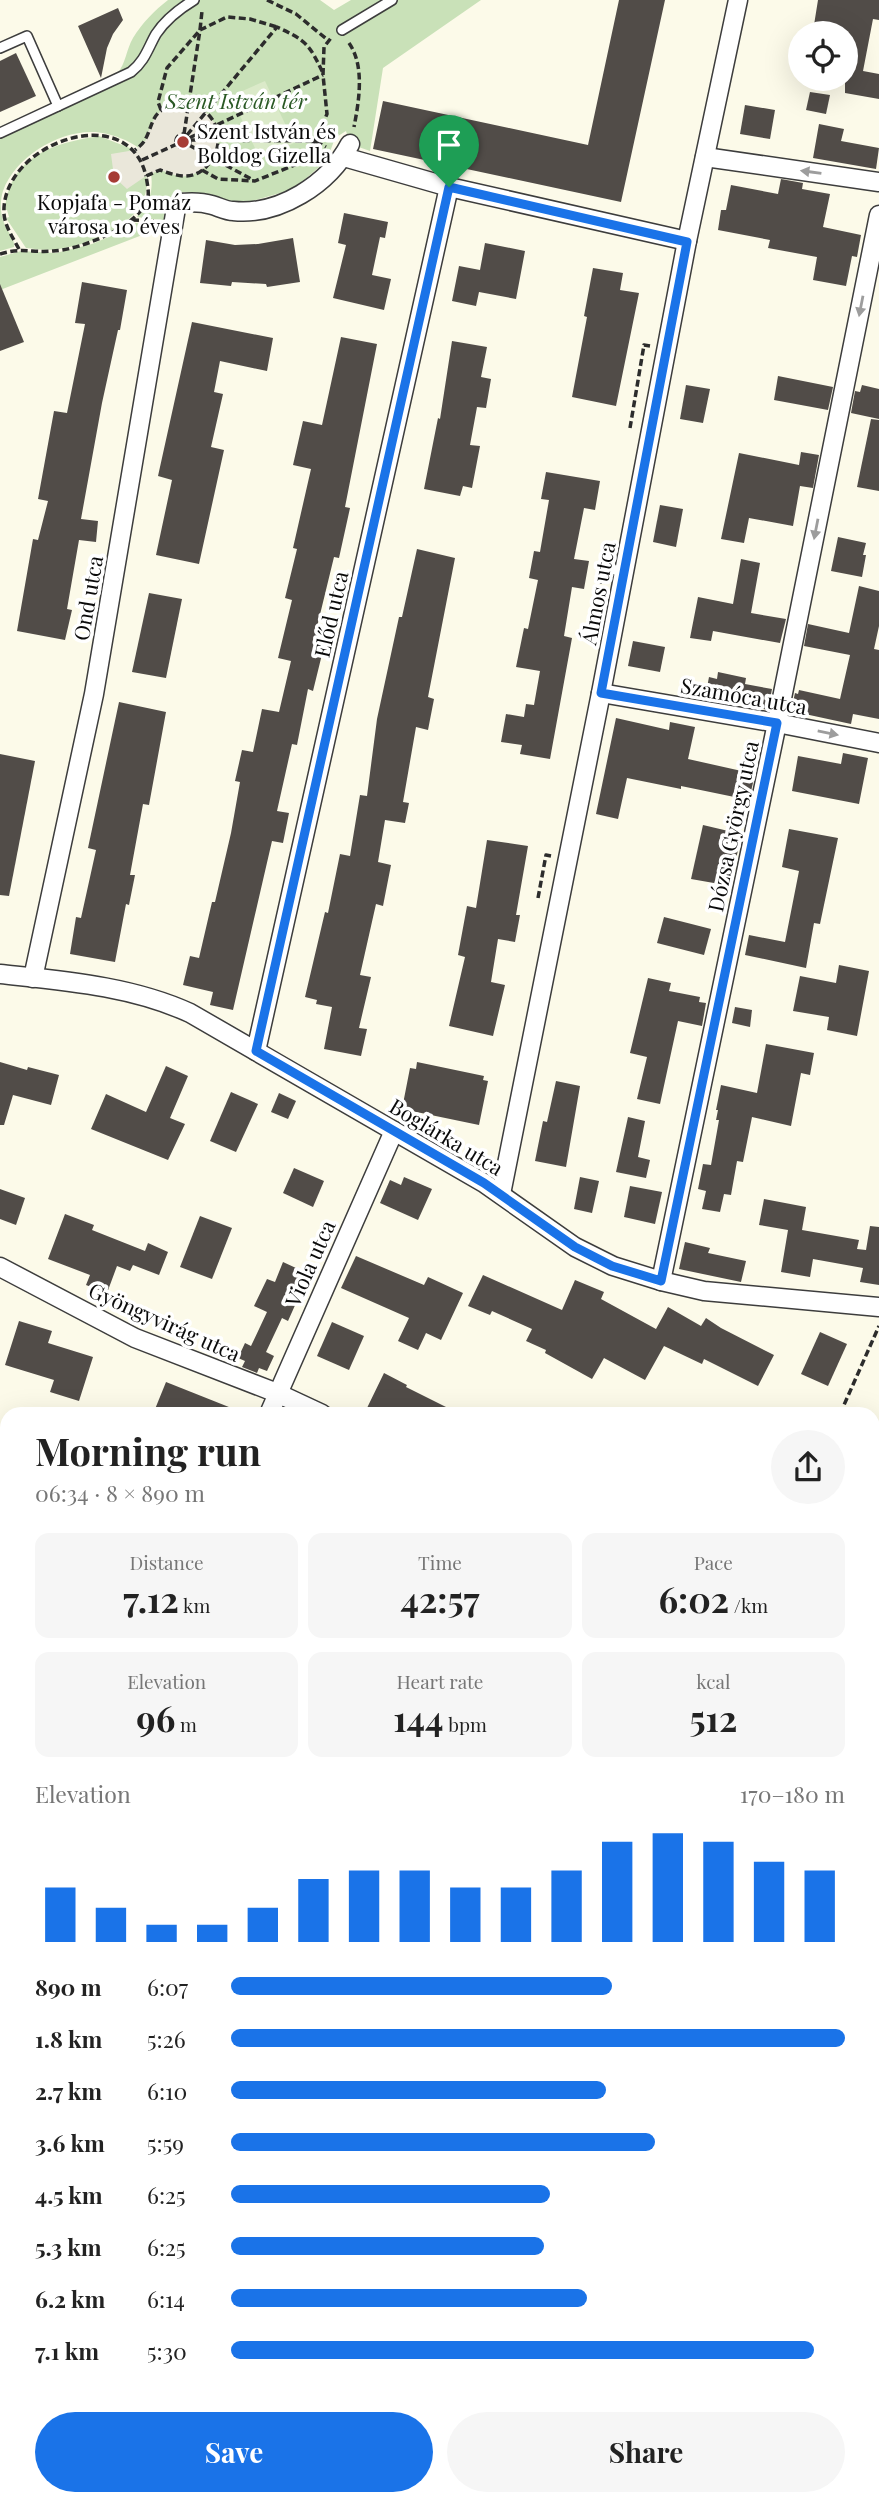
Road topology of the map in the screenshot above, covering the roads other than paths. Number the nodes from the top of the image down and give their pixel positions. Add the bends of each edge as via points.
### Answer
1 (194, 0) edge
2 (391, 0) edge
3 (738, 0) edge
4 (344, 33) road end
5 (0, 48) edge
6 (58, 106) junction
7 (0, 133) edge
8 (705, 157) junction
9 (879, 181) edge
10 (449, 187) junction
11 (879, 215) edge
12 (687, 242) junction
13 (603, 567) dead end
14 (624, 572) junction
15 (601, 693) junction
16 (777, 723) junction
17 (879, 743) edge
18 (0, 974) edge
19 (33, 978) junction
20 (256, 1051) junction
21 (394, 1131) junction
22 (501, 1194) junction
23 (0, 1267) edge
24 (661, 1281) junction
25 (879, 1307) edge
26 (277, 1393) junction
27 (272, 1407) edge
28 (307, 1407) edge

1 - 6 lane via 162,26 140,65
2 - 4 lane
3 - 8 street, Álmos utca
5 - 6 lane via 26,36
6 - 7 lane
9 -> 8 street
8 - 12 street, Álmos utca
10 - 12 street
10 - 19 street, Ond utca via 347,150 310,188 284,204 258,211 231,211 210,204 180,203 94,694
10 - 20 street, Előd utca
11 -> 16 street, Dózsa György utca
12 - 14 street, Álmos utca
13 - 14 lane
14 - 15 street, Álmos utca
15 - 16 street, Szamóca utca
15 - 22 street, Álmos utca
16 -> 17 street, Szamóca utca
16 - 24 street, Dózsa György utca
18 - 19 street, Boglárka utca
19 - 20 street, Boglárka utca via 161,1000
20 - 21 street, Boglárka utca
21 - 22 street, Boglárka utca
21 - 26 street, Viola utca
22 - 24 street, Boglárka utca via 575,1247 612,1266
23 - 26 street, Gyöngyvirág utca via 135,1338
24 - 25 street, Boglárka utca via 704,1291
26 - 27 street, Viola utca
26 - 28 street, Gyöngyvirág utca

